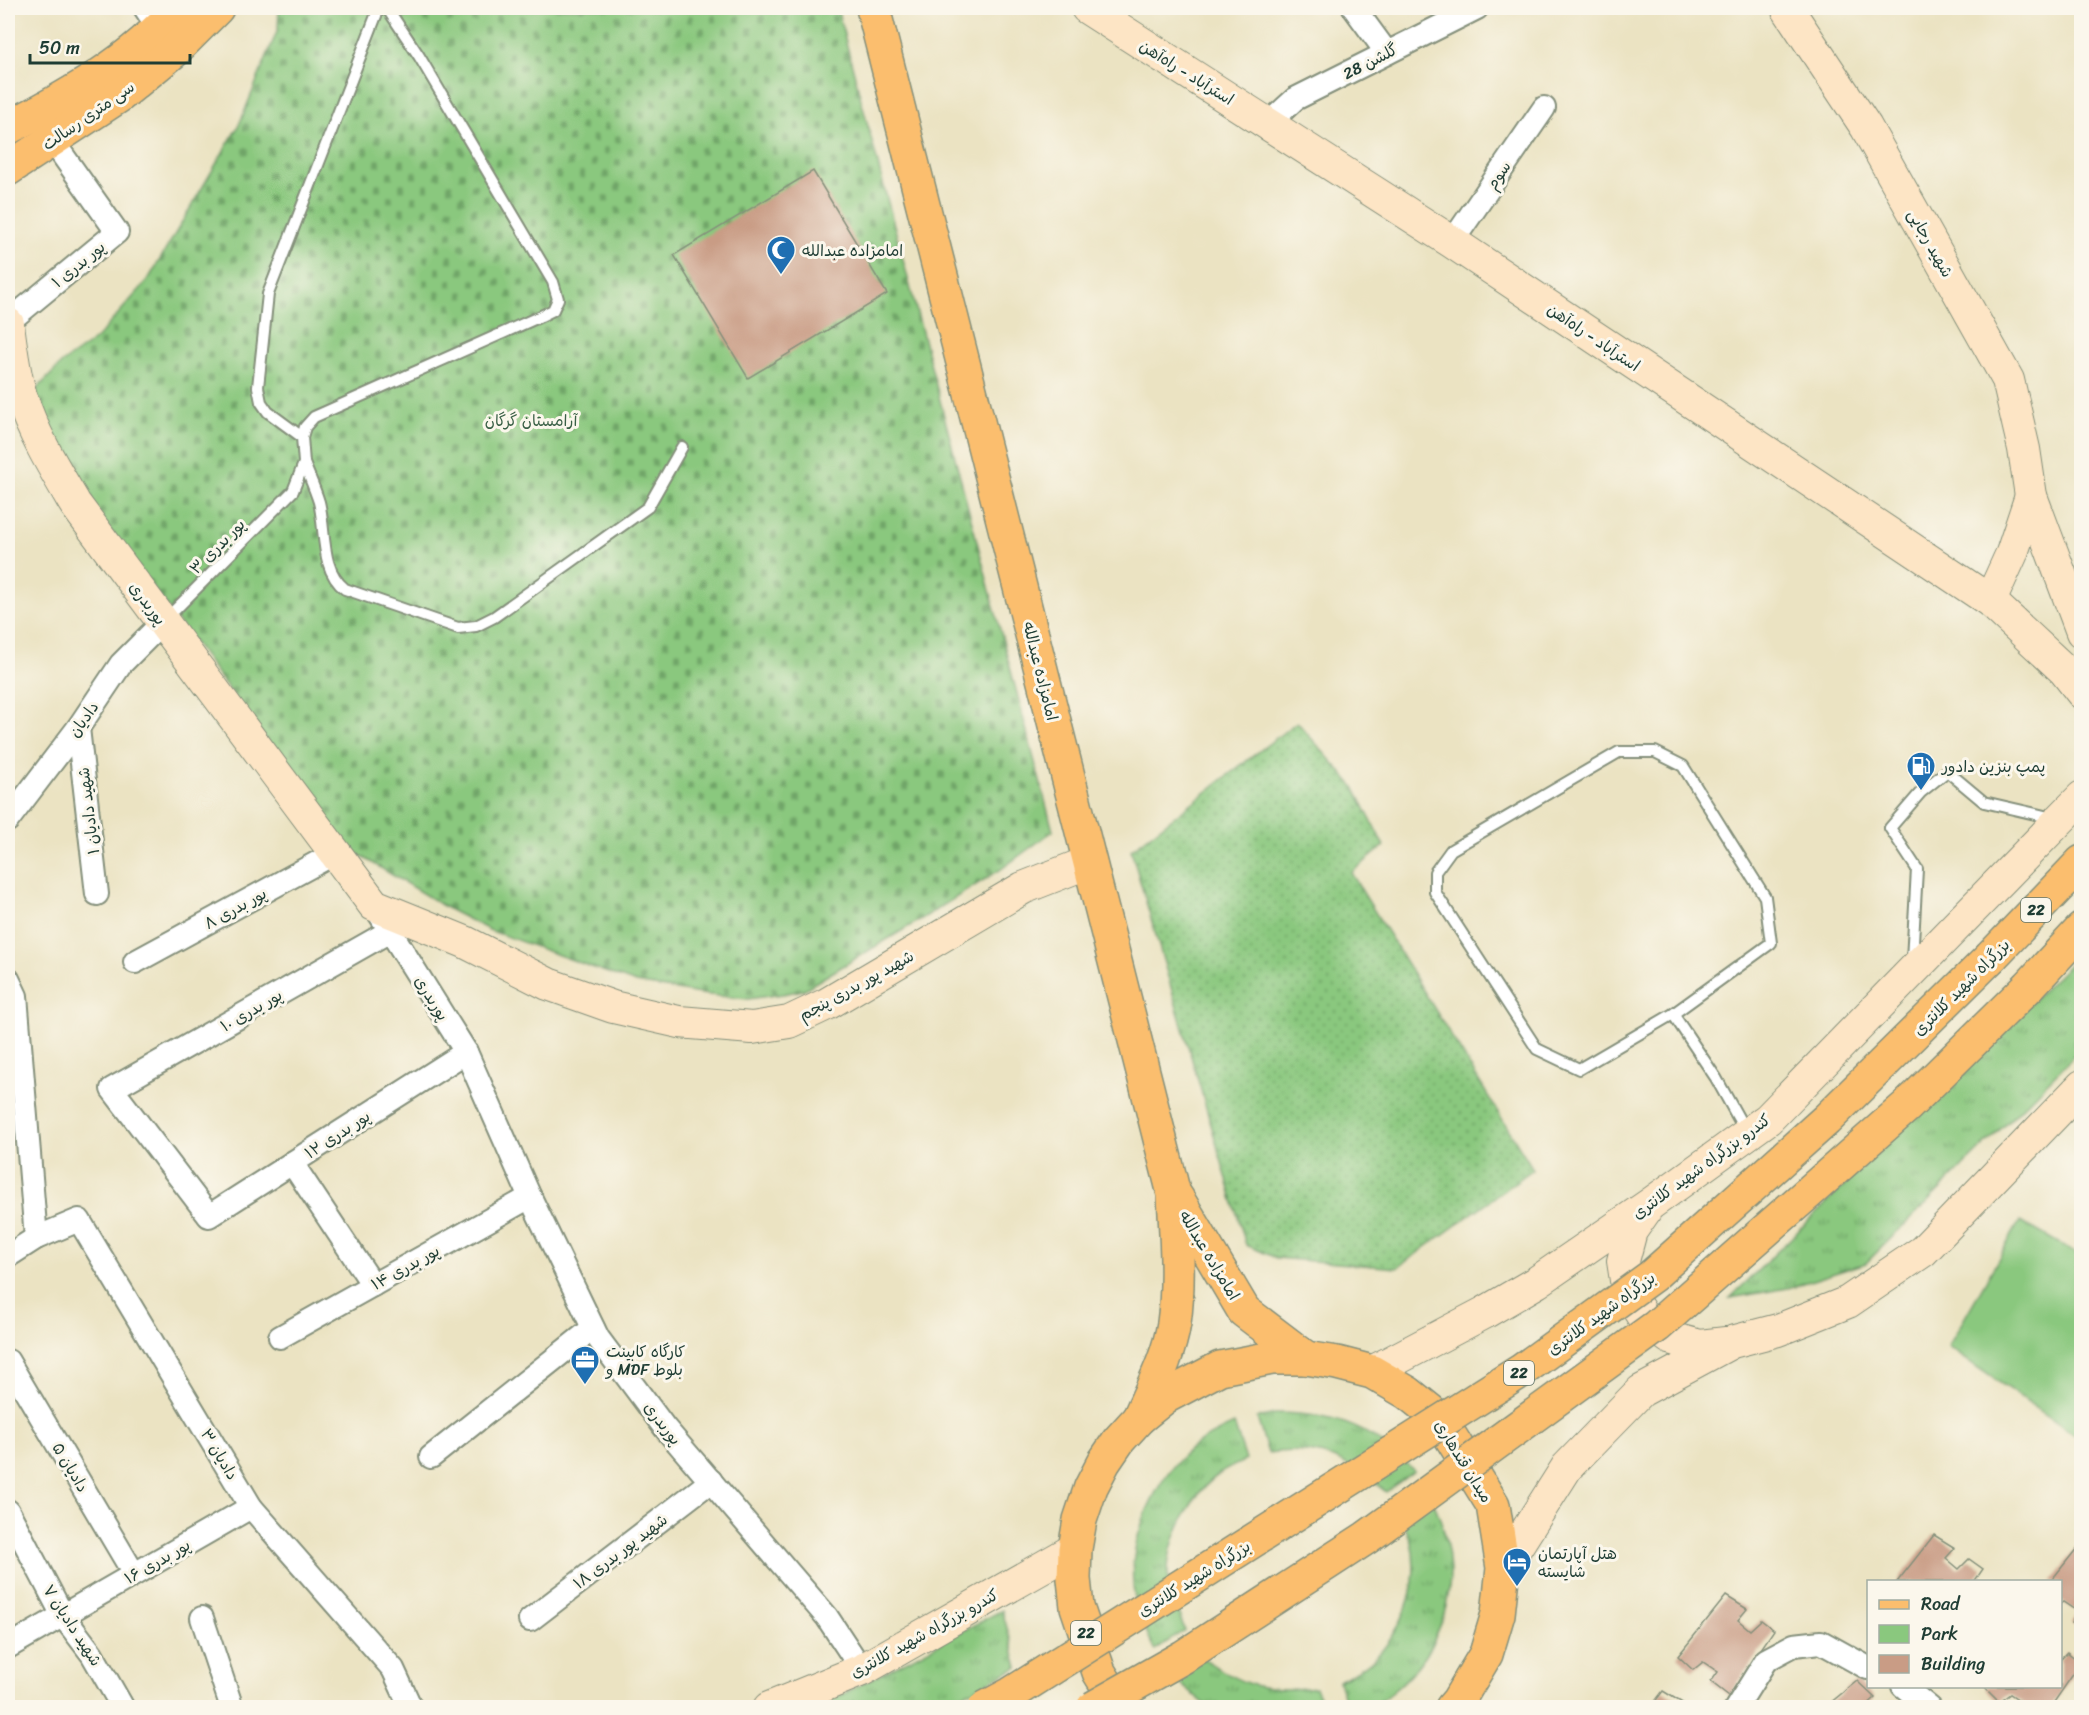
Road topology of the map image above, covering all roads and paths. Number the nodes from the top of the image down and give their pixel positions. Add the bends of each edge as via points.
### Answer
1 (217, 8) edge
2 (380, 8) edge
3 (387, 8) edge
4 (873, 8) edge
5 (1354, 8) edge
6 (1477, 8) edge
7 (1787, 8) edge
8 (1091, 9) edge
9 (161, 15) edge
10 (1387, 53) junction
11 (1544, 108) dead end
12 (1269, 123) junction
13 (8, 128) edge
14 (52, 140) junction
15 (8, 169) edge
16 (1452, 242) junction
17 (8, 323) edge
18 (10, 361) edge
19 (302, 437) junction
20 (682, 447) dead end
21 (304, 463) junction
22 (2031, 496) junction
23 (1990, 601) junction
24 (163, 622) junction
25 (2082, 632) edge
26 (2076, 673) edge
27 (78, 728) junction
28 (2082, 796) edge
29 (8, 820) edge
30 (2060, 820) junction
31 (335, 853) junction
32 (1089, 862) junction
33 (2082, 862) edge
34 (97, 894) dead end
35 (374, 905) junction
36 (2082, 929) edge
37 (390, 931) junction
38 (135, 962) dead end
39 (1912, 972) junction
40 (8, 979) edge
41 (1673, 1014) junction
42 (466, 1052) junction
43 (2082, 1086) edge
44 (1747, 1134) junction
45 (292, 1163) junction
46 (1174, 1194) junction
47 (530, 1197) junction
48 (1649, 1205) junction
49 (208, 1216) joint
50 (36, 1238) junction
51 (8, 1256) edge
52 (372, 1285) junction
53 (593, 1328) junction
54 (280, 1337) dead end
55 (1732, 1342) junction
56 (1306, 1358) junction
57 (8, 1361) edge
58 (1372, 1372) junction
59 (1138, 1418) junction
60 (431, 1457) dead end
61 (711, 1481) junction
62 (251, 1507) junction
63 (8, 1511) edge
64 (1075, 1549) junction
65 (1503, 1568) junction
66 (134, 1574) junction
67 (63, 1616) junction
68 (202, 1618) dead end
69 (530, 1620) dead end
70 (8, 1647) edge
71 (1867, 1667) edge
72 (862, 1670) junction
73 (1907, 1688) edge
74 (123, 1707) edge
75 (232, 1707) edge
76 (411, 1707) edge
77 (769, 1707) edge
78 (985, 1707) edge
79 (1093, 1707) edge
80 (1124, 1707) edge
81 (1452, 1707) edge
82 (1736, 1707) edge
83 (1930, 1707) edge

1 - 14 main road, سی متری رسالت via 128,89
2 - 19 lane via 268,294 258,387 261,402 268,412
3 - 19 lane via 553,282 558,299 553,310 541,316 314,417
4 - 32 main road, امامزاده عبدالله
5 - 10 street
6 - 10 street, گلشن 28
7 - 22 main road, شهید رجایی via 1866,128 2008,380
8 - 12 main road, استرآباد - راه‌آهن
9 - 13 main road, سی متری رسالت via 106,71
10 - 12 street, گلشن 28 via 1295,99
11 - 16 street, سوم
12 - 16 main road, استرآباد - راه‌آهن
14 - 15 main road, سی متری رسالت
14 - 17 street, پور بدری ۱ via 117,231
16 - 23 main road, استرآباد - راه‌آهن
17 - 18 main road, پوربدری
18 - 24 main road, پوربدری via 45,451 75,504
19 - 21 lane
20 - 21 lane via 648,507 494,617 476,626 458,628 345,589 336,582 330,571 319,502
21 - 24 lane, پور بدری ۳ via 293,491
22 - 23 main road, شهید رجایی via 2012,553
22 - 25 main road, شهید رجایی
23 - 26 main road, استرآباد - راه‌آهن
24 - 27 street, دادیان via 121,664
24 - 31 main road, پوربدری
27 - 29 street, دادیان
27 - 34 street, ۱ شهید دادیان
28 - 30 main road, کندرو بزرگراه شهید کلانتری
30 - 39 main road, کندرو بزرگراه شهید کلانتری
30 - 39 lane via 1984,802 1947,771 1922,792 1890,828 1917,870
31 - 35 main road, پوربدری
31 - 38 street, پور بدری ۸
32 - 35 main road, شهید پور بدری پنجم via 1023,888 827,1004 789,1022 752,1028 679,1022 613,1007 548,984 465,942
32 - 46 main road, امامزاده عبدالله
33 - 78 main road, بزرگراه شهید کلانتری / 22, bridge via 1826,1120 1652,1276 1521,1371 1021,1688
35 - 37 street, پوربدری
36 - 79 main road, bridge via 1908,1105 1657,1326 1365,1538 1183,1657
37 - 42 street, پوربدری
37 - 49 street, پور بدری ۱۰ via 112,1089
39 - 44 main road, کندرو بزرگراه شهید کلانتری via 1768,1119
40 - 50 street via 16,996
41 - 41 lane via 1579,1069 1537,1049 1435,892 1435,872 1451,850 1619,752 1655,752 1683,766 1765,897 1772,943
41 - 44 lane via 1716,1078
42 - 45 street, پور بدری ۱۲
42 - 47 street, پوربدری
43 - 55 main road via 1923,1251 1848,1302 1778,1330
44 - 48 main road, کندرو بزرگراه شهید کلانتری
45 - 49 street, پور بدری ۱۲
45 - 52 street
46 - 56 main road, امامزاده عبدالله via 1244,1311
46 - 59 main road, امامزاده عبدالله via 1178,1269 1173,1325
47 - 52 street, پور بدری ۱۴
47 - 53 street, پوربدری
48 - 55 main road via 1631,1231 1623,1261 1628,1293 1645,1320 1670,1338 1700,1346
48 - 58 main road, کندرو بزرگراه شهید کلانتری via 1537,1282
50 - 51 street
50 - 62 street, دادیان ۳ via 79,1220
52 - 54 street, پور بدری ۱۴
53 - 60 street
53 - 61 street, پوربدری via 665,1428
55 - 65 main road via 1641,1391 1567,1467
56 - 58 main road, میدان قندهاری / 22
56 - 59 main road, میدان قندهاری / 22 via 1272,1358 1220,1368 1165,1397
57 - 66 street, دادیان ۵
58 - 65 main road, میدان قندهاری / 22 via 1408,1393 1439,1418 1493,1505
59 - 64 main road, میدان قندهاری / 22 via 1104,1462 1091,1487
61 - 69 street, شهید پور بدری ۱۸
61 - 72 street, پوربدری via 827,1617
62 - 66 street, پور بدری ۱۶
62 - 76 street, دادیان ۳ via 393,1669
63 - 67 street, شهید دادیان ۷
64 - 72 main road, کندرو بزرگراه شهید کلانتری
64 - 80 main road, میدان قندهاری / 22 via 1077,1607 1099,1672
65 - 81 main road, میدان قندهاری / 22 via 1498,1614 1486,1654
66 - 67 street, پور بدری ۱۶
67 - 70 street, پور بدری ۱۶
67 - 74 street, شهید دادیان ۷ via 92,1654
68 - 75 street
71 - 82 street via 1821,1642 1794,1645 1766,1660
72 - 77 main road, کندرو بزرگراه شهید کلانتری
73 - 83 street

